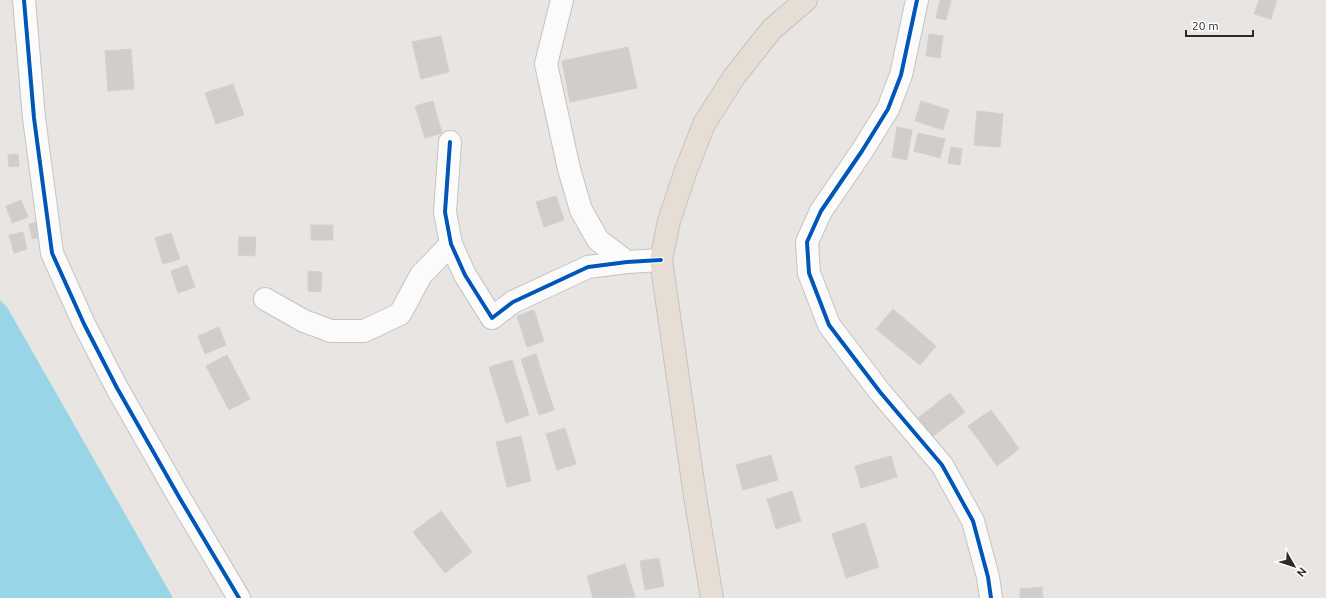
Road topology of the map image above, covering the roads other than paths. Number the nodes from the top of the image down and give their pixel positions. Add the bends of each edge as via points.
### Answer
1 (24, 0) edge
2 (562, 0) edge
3 (806, 0) edge
4 (917, 0) edge
5 (450, 142) dead end
6 (451, 244) junction
7 (661, 260) junction
8 (627, 262) junction
9 (265, 299) dead end
10 (239, 598) edge
11 (712, 598) edge
12 (991, 598) edge

1 - 10 street via 34,118 52,253 117,388 178,498
2 - 8 street via 546,64 569,169 581,210 598,240
3 - 7 highway via 772,29 734,77 704,124 669,221
4 - 12 street via 901,75 888,109 821,211 807,242 809,273 829,324 880,392 946,471 973,521
5 - 6 street via 445,212
6 - 8 street via 465,275 492,318 513,302 588,267
6 - 9 street via 421,275 400,314 364,331 331,331 304,321
7 - 8 street
7 - 11 highway

